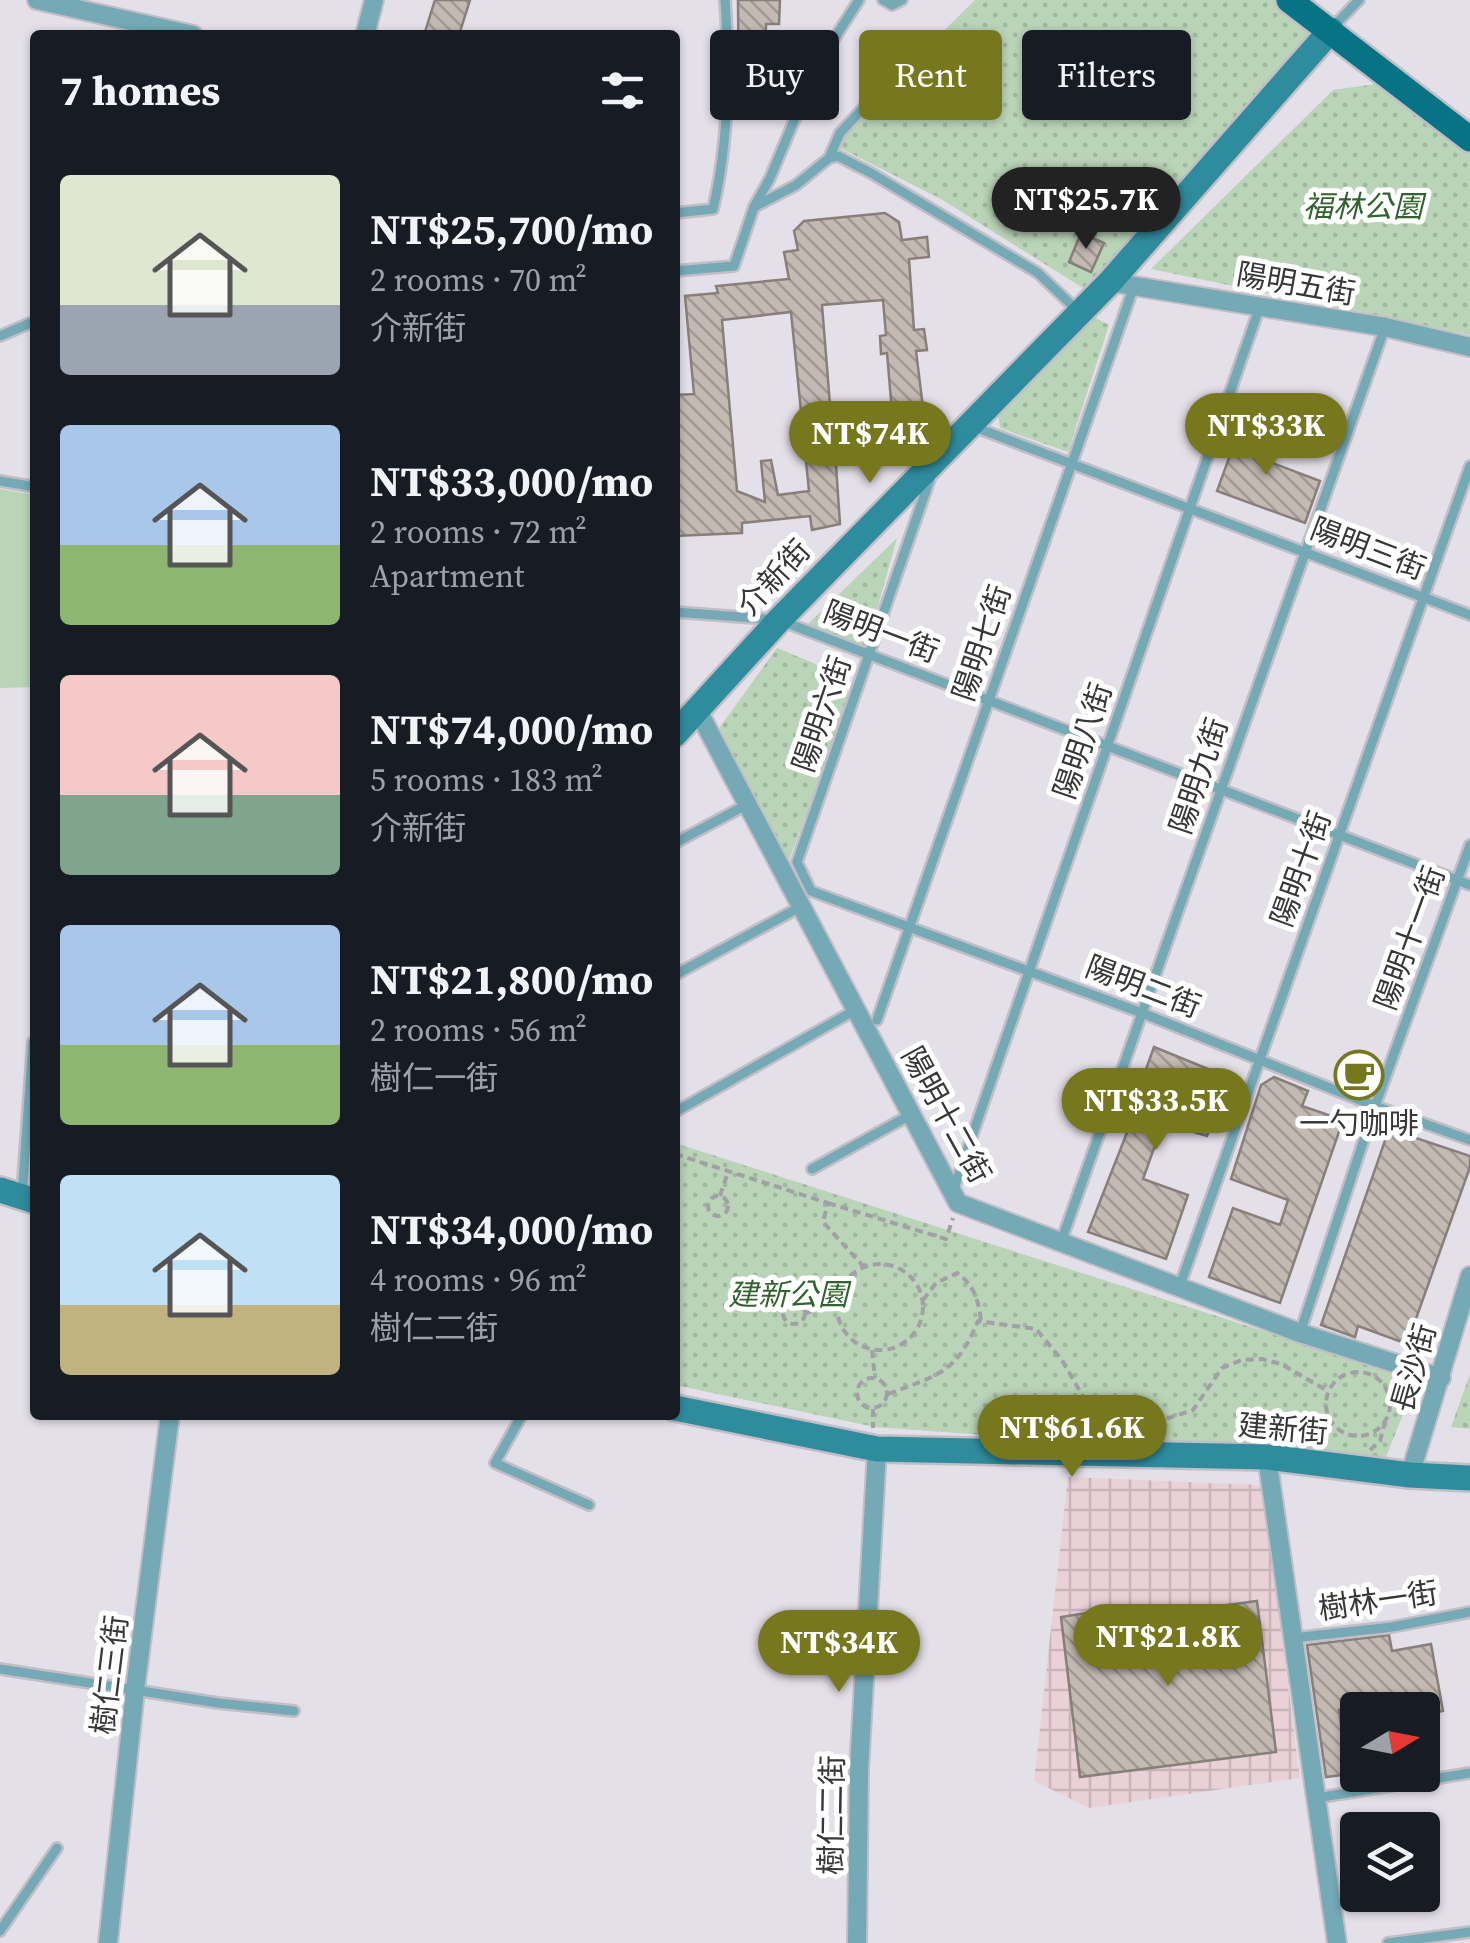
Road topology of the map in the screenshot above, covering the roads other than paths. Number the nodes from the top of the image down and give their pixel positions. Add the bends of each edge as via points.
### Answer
1 (37, 0) edge
2 (374, 0) edge
3 (725, 0) edge
4 (859, 0) edge
5 (883, 0) edge
6 (902, 0) edge
7 (1289, 0) edge
8 (1359, 0) edge
9 (171, 30) edge
10 (367, 30) edge
11 (1331, 30) junction
12 (859, 113) edge
13 (1470, 139) edge
14 (829, 158) junction
15 (754, 206) junction
16 (680, 213) edge
17 (680, 271) edge
18 (1122, 282) junction
19 (1260, 306) junction
20 (1079, 312) junction
21 (30, 324) edge
22 (1384, 327) junction
23 (0, 336) edge
24 (1470, 347) edge
25 (968, 424) junction
26 (939, 454) junction
27 (1072, 463) junction
28 (1470, 466) edge
29 (0, 481) edge
30 (30, 486) edge
31 (1190, 508) junction
32 (1305, 552) junction
33 (1424, 597) junction
34 (680, 612) edge
35 (1470, 614) edge
36 (779, 620) junction
37 (869, 654) junction
38 (989, 700) junction
39 (697, 710) junction
40 (680, 729) edge
41 (1108, 746) junction
42 (1221, 790) junction
43 (748, 804) junction
44 (1340, 835) junction
45 (680, 840) edge
46 (1470, 845) edge
47 (804, 877) joint
48 (1458, 880) junction
49 (1470, 885) edge
50 (802, 906) junction
51 (909, 927) junction
52 (680, 971) edge
53 (1030, 971) junction
54 (857, 1010) junction
55 (1142, 1013) junction
56 (876, 1020) dead end
57 (30, 1057) edge
58 (1259, 1060) junction
59 (1375, 1106) junction
60 (680, 1109) edge
61 (912, 1114) junction
62 (1470, 1140) edge
63 (812, 1169) dead end
64 (12, 1195) edge
65 (956, 1198) junction
66 (1061, 1242) junction
67 (1470, 1276) edge
68 (1179, 1288) junction
69 (1300, 1333) junction
70 (1441, 1378) junction
71 (680, 1409) edge
72 (169, 1420) edge
73 (519, 1420) edge
74 (877, 1449) junction
75 (1268, 1457) junction
76 (1410, 1474) junction
77 (1470, 1478) edge
78 (589, 1505) dead end
79 (1470, 1612) edge
80 (1294, 1638) junction
81 (0, 1669) edge
82 (135, 1690) junction
83 (294, 1711) dead end
84 (1470, 1773) edge
85 (1316, 1798) junction
86 (58, 1848) dead end
87 (0, 1931) edge
88 (1470, 1932) edge
89 (108, 1943) edge
90 (857, 1943) edge
91 (1337, 1943) edge
92 (1388, 1943) edge

1 - 9 street
2 - 10 street
3 - 16 lane via 725,158 713,209
4 - 15 lane via 818,64
5 - 6 lane
7 - 11 main road
8 - 11 lane
11 - 13 main road
11 - 18 street, 介新街
12 - 14 lane
14 - 15 lane
14 - 20 lane via 871,172 1038,272
15 - 17 lane via 734,266
18 - 19 street, 陽明五街
18 - 20 street, 介新街
18 - 27 lane, 陽明七街
19 - 22 street, 陽明五街
19 - 31 lane, 陽明八街
20 - 25 street, 介新街
21 - 23 lane
22 - 24 street, 陽明五街
22 - 32 lane, 陽明九街
25 - 26 street, 介新街
25 - 27 lane, 陽明三街
26 - 36 street, 介新街
26 - 37 lane, 陽明六街
27 - 31 lane, 陽明三街
27 - 38 lane, 陽明七街
28 - 33 lane, 陽明十街
29 - 30 lane
31 - 32 lane, 陽明三街
31 - 41 lane, 陽明八街
32 - 33 lane, 陽明三街
32 - 42 lane, 陽明九街
33 - 35 lane, 陽明三街
33 - 44 lane, 陽明十街
34 - 36 lane, 陽明一街
36 - 37 lane, 陽明一街
36 - 39 street, 介新街
37 - 38 lane, 陽明一街
37 - 47 lane, 陽明六街 via 797,862
38 - 41 lane, 陽明一街
38 - 51 lane, 陽明七街
39 - 40 street, 介新街
39 - 43 street, 陽明十二街
41 - 42 lane, 陽明一街
41 - 53 lane, 陽明八街
42 - 44 lane, 陽明一街
42 - 55 lane, 陽明九街
43 - 45 lane
43 - 50 street, 陽明十二街
44 - 48 lane, 陽明一街
44 - 58 lane, 陽明十街
46 - 48 lane, 陽明十一街
47 - 51 lane, 陽明二街 via 811,891
48 - 49 lane, 陽明一街
48 - 59 lane, 陽明十一街
50 - 52 lane
50 - 54 street, 陽明十二街
51 - 53 lane, 陽明二街
51 - 56 lane, 陽明七街
53 - 55 lane, 陽明二街
53 - 65 lane, 陽明八街
54 - 60 lane
54 - 61 street, 陽明十二街
55 - 58 lane, 陽明二街
55 - 66 lane, 陽明九街
57 - 64 lane
58 - 59 lane, 陽明二街
58 - 68 lane, 陽明十街
59 - 62 lane, 陽明二街
59 - 69 lane, 陽明十一街
61 - 63 lane
61 - 65 street, 陽明十二街
65 - 66 street, 陽明十二街
66 - 68 street, 陽明十二街
67 - 70 street, 長沙街
68 - 69 street, 陽明十二街
69 - 70 street, 陽明十二街
70 - 76 street, 長沙街
71 - 74 street, 建新街
72 - 82 street, 樹仁三街
73 - 78 lane via 495,1462
74 - 75 street, 建新街
74 - 90 street, 樹仁二街
75 - 76 street, 建新街
75 - 80 street
76 - 77 street, 建新街
79 - 80 lane, 樹林一街
80 - 85 street
81 - 82 lane
82 - 83 lane
82 - 89 street, 樹仁三街
84 - 85 lane
85 - 91 street
86 - 87 lane
88 - 92 lane

